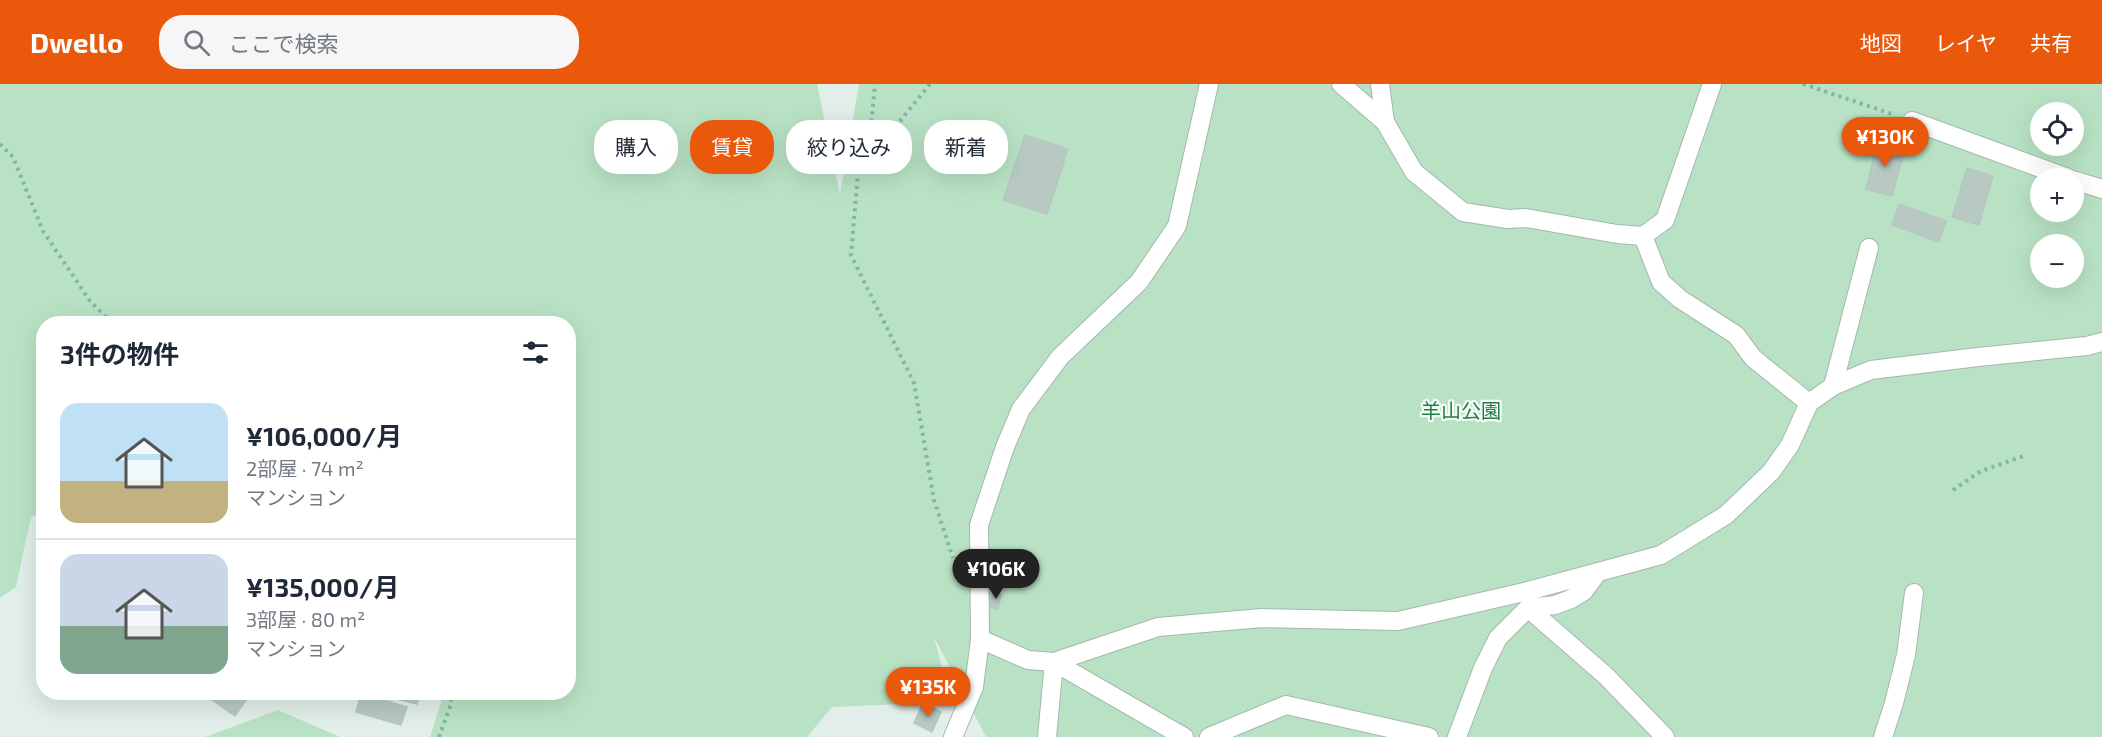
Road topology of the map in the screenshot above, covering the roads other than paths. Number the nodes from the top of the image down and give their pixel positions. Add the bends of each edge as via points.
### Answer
1 (1209, 84) edge
2 (1341, 84) edge
3 (1380, 84) edge
4 (1713, 84) edge
5 (1912, 121) road end
6 (1385, 122) junction
7 (2041, 168) edge
8 (2084, 183) edge
9 (2102, 189) edge
10 (1642, 236) junction
11 (1869, 248) dead end
12 (2102, 342) edge
13 (1833, 386) junction
14 (1809, 403) junction
15 (1598, 572) junction
16 (1914, 593) dead end
17 (1528, 608) junction
18 (980, 639) junction
19 (1054, 662) junction
20 (953, 737) edge
21 (1047, 737) edge
22 (1184, 737) edge
23 (1209, 737) edge
24 (1429, 737) edge
25 (1456, 737) edge
26 (1665, 737) edge
27 (1882, 737) edge

1 - 18 street via 1177,226 1139,282 1060,357 1020,409 979,525
2 - 6 street
3 - 6 street
4 - 10 street via 1665,220
5 - 7 street
6 - 10 street via 1414,172 1462,212
8 - 9 street
10 - 14 street via 1661,282 1736,335 1753,358
11 - 13 street
12 - 13 street via 1871,370
13 - 14 street
14 - 15 street via 1790,445 1771,472 1726,515 1661,555
15 - 17 street via 1584,591 1571,599
15 - 19 street via 1398,621 1262,618 1158,627
16 - 27 street via 1906,655
17 - 25 street via 1498,638
17 - 26 street via 1606,676
18 - 19 street via 1029,660
18 - 20 street via 974,687
19 - 21 street
19 - 22 street
23 - 24 street via 1286,705

